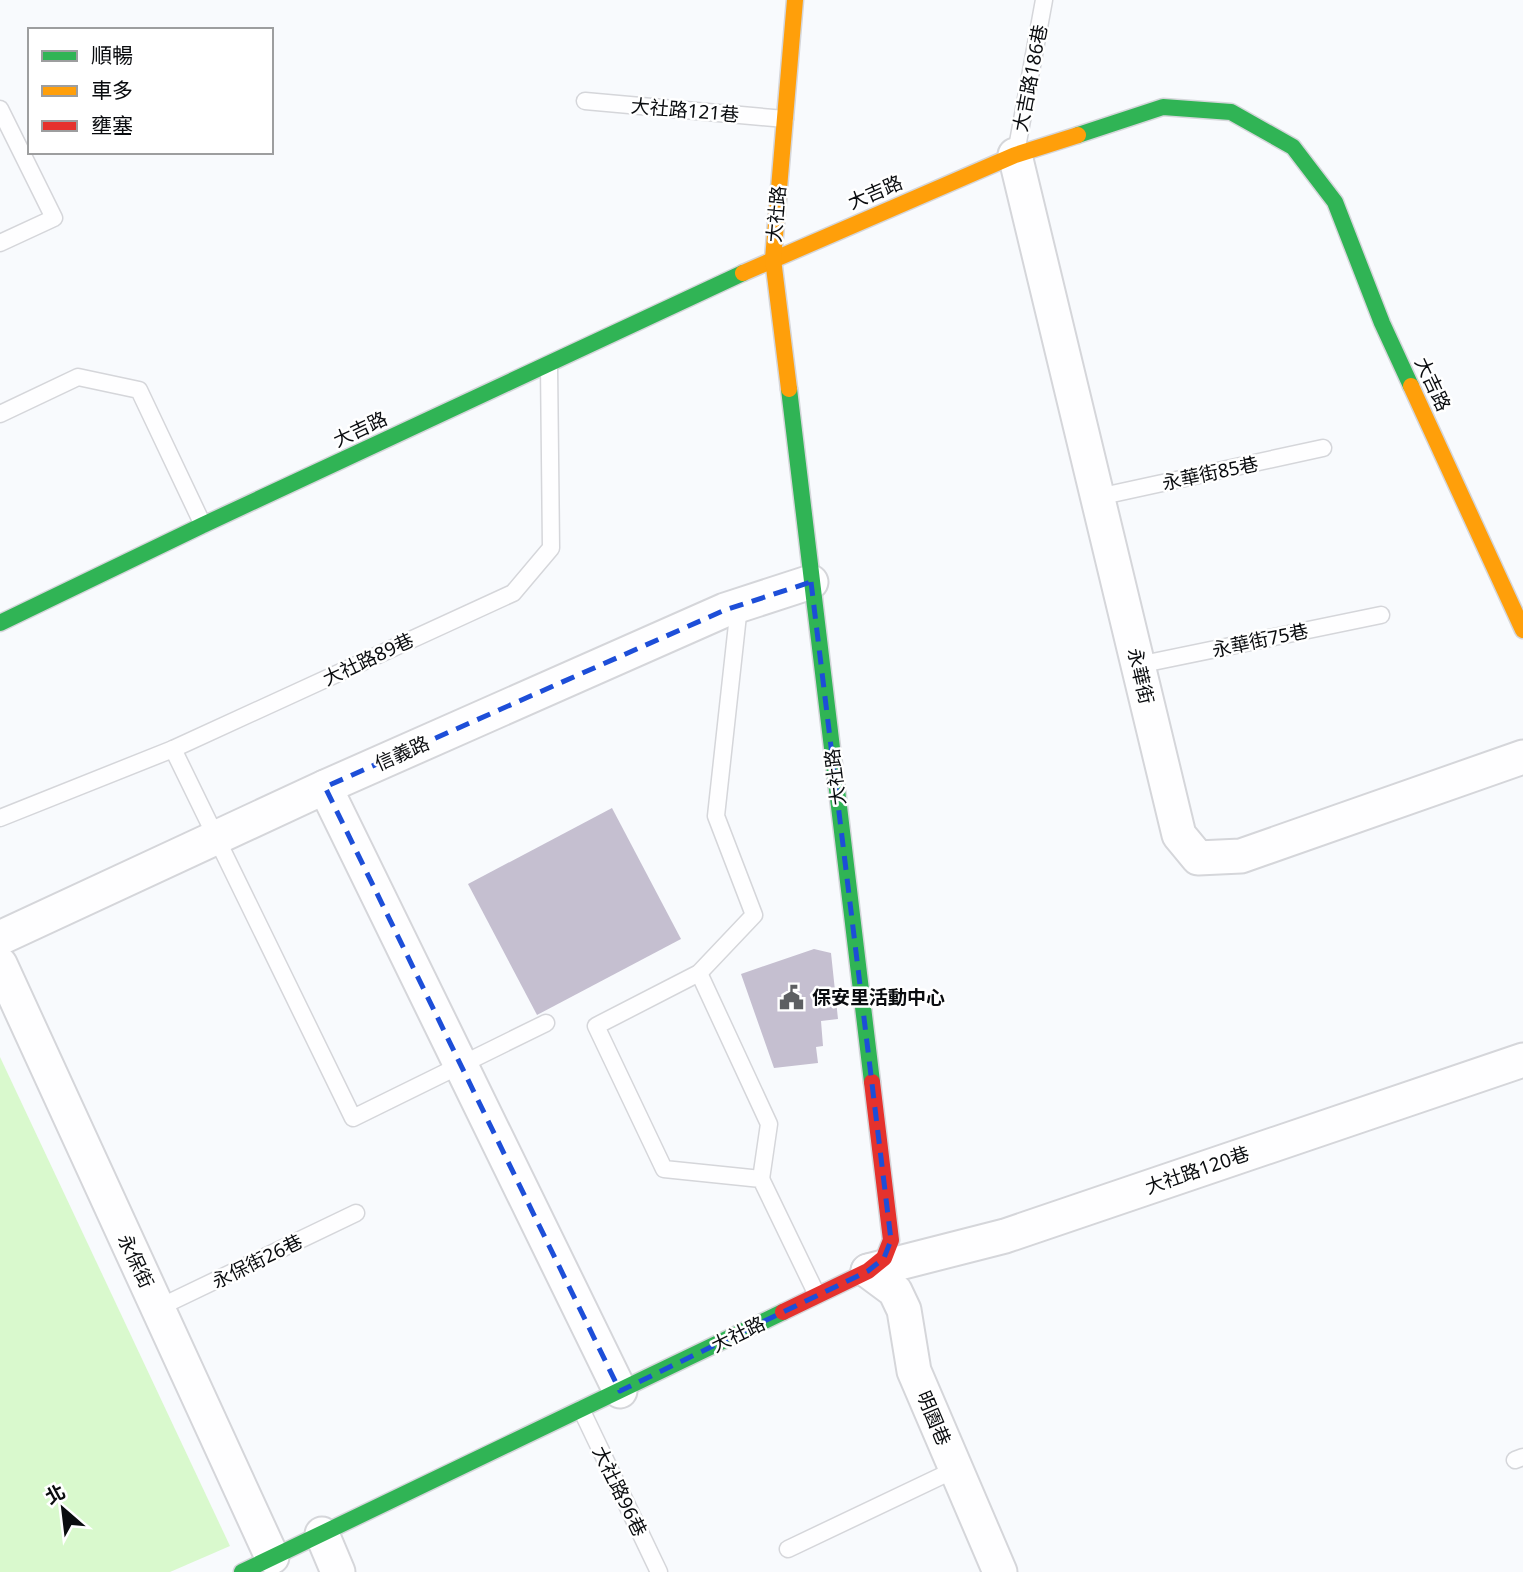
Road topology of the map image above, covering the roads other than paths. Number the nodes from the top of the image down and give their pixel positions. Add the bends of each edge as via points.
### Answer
1 (795, 0) edge
2 (1044, 0) edge
3 (585, 101) dead end
4 (0, 109) edge
5 (785, 119) junction
6 (1015, 155) junction
7 (0, 243) edge
8 (773, 259) junction
9 (549, 365) junction
10 (0, 414) edge
11 (1323, 448) dead end
12 (1098, 497) junction
13 (203, 525) junction
14 (811, 582) junction
15 (738, 606) junction
16 (1381, 615) dead end
17 (0, 623) edge
18 (1523, 630) edge
19 (1138, 665) junction
20 (173, 749) junction
21 (1523, 757) edge
22 (325, 787) junction
23 (0, 818) edge
24 (216, 837) junction
25 (0, 938) edge
26 (0, 964) edge
27 (699, 973) junction
28 (546, 1023) dead end
29 (1523, 1060) edge
30 (462, 1064) junction
31 (761, 1179) junction
32 (356, 1213) dead end
33 (868, 1271) junction
34 (817, 1296) junction
35 (158, 1308) junction
36 (620, 1391) junction
37 (581, 1409) junction
38 (956, 1469) junction
39 (322, 1534) junction
40 (788, 1549) dead end
41 (272, 1557) junction
42 (242, 1572) edge
43 (338, 1572) edge
44 (659, 1572) edge
45 (1000, 1572) edge

1 - 5 street, 大社路
2 - 6 lane, 大吉路186巷
3 - 5 lane, 大社路121巷
4 - 7 lane via 54,218
5 - 8 street, 大社路
6 - 8 street, 大吉路
6 - 12 street, 永華街
6 - 18 street, 大吉路 via 1163,107 1231,112 1293,147 1335,202 1382,323
8 - 9 street, 大吉路
8 - 14 street, 大社路
9 - 13 street, 大吉路
9 - 20 lane, 大社路89巷 via 551,548 513,593
10 - 13 lane via 78,377 139,390
11 - 12 lane, 永華街85巷
12 - 19 street, 永華街
13 - 17 street, 大吉路
14 - 15 street, 信義路
14 - 33 street, 大社路 via 891,1240 884,1258
15 - 22 street, 信義路
15 - 27 lane via 716,816 754,915
16 - 19 lane, 永華街75巷
19 - 21 street, 永華街 via 1179,835 1198,858 1241,856
20 - 23 lane, 大社路89巷
20 - 24 lane
22 - 24 street, 信義路
22 - 30 street
24 - 25 street, 信義路
24 - 30 lane via 353,1118
26 - 35 street, 永保街
27 - 31 lane via 769,1124
27 - 31 lane via 596,1026 664,1169
28 - 30 lane
29 - 33 street, 大社路120巷 via 1005,1236
30 - 36 street
31 - 34 lane
32 - 35 lane, 永保街26巷
33 - 34 street, 大社路
33 - 38 street, 明園巷 via 895,1291 904,1310 914,1371
34 - 36 street, 大社路
35 - 41 street, 永保街
36 - 37 street, 大社路
37 - 39 street, 大社路
37 - 44 lane, 大社路96巷
38 - 40 lane
38 - 45 street, 明園巷
39 - 41 street, 大社路
39 - 43 street
41 - 42 street, 大社路

